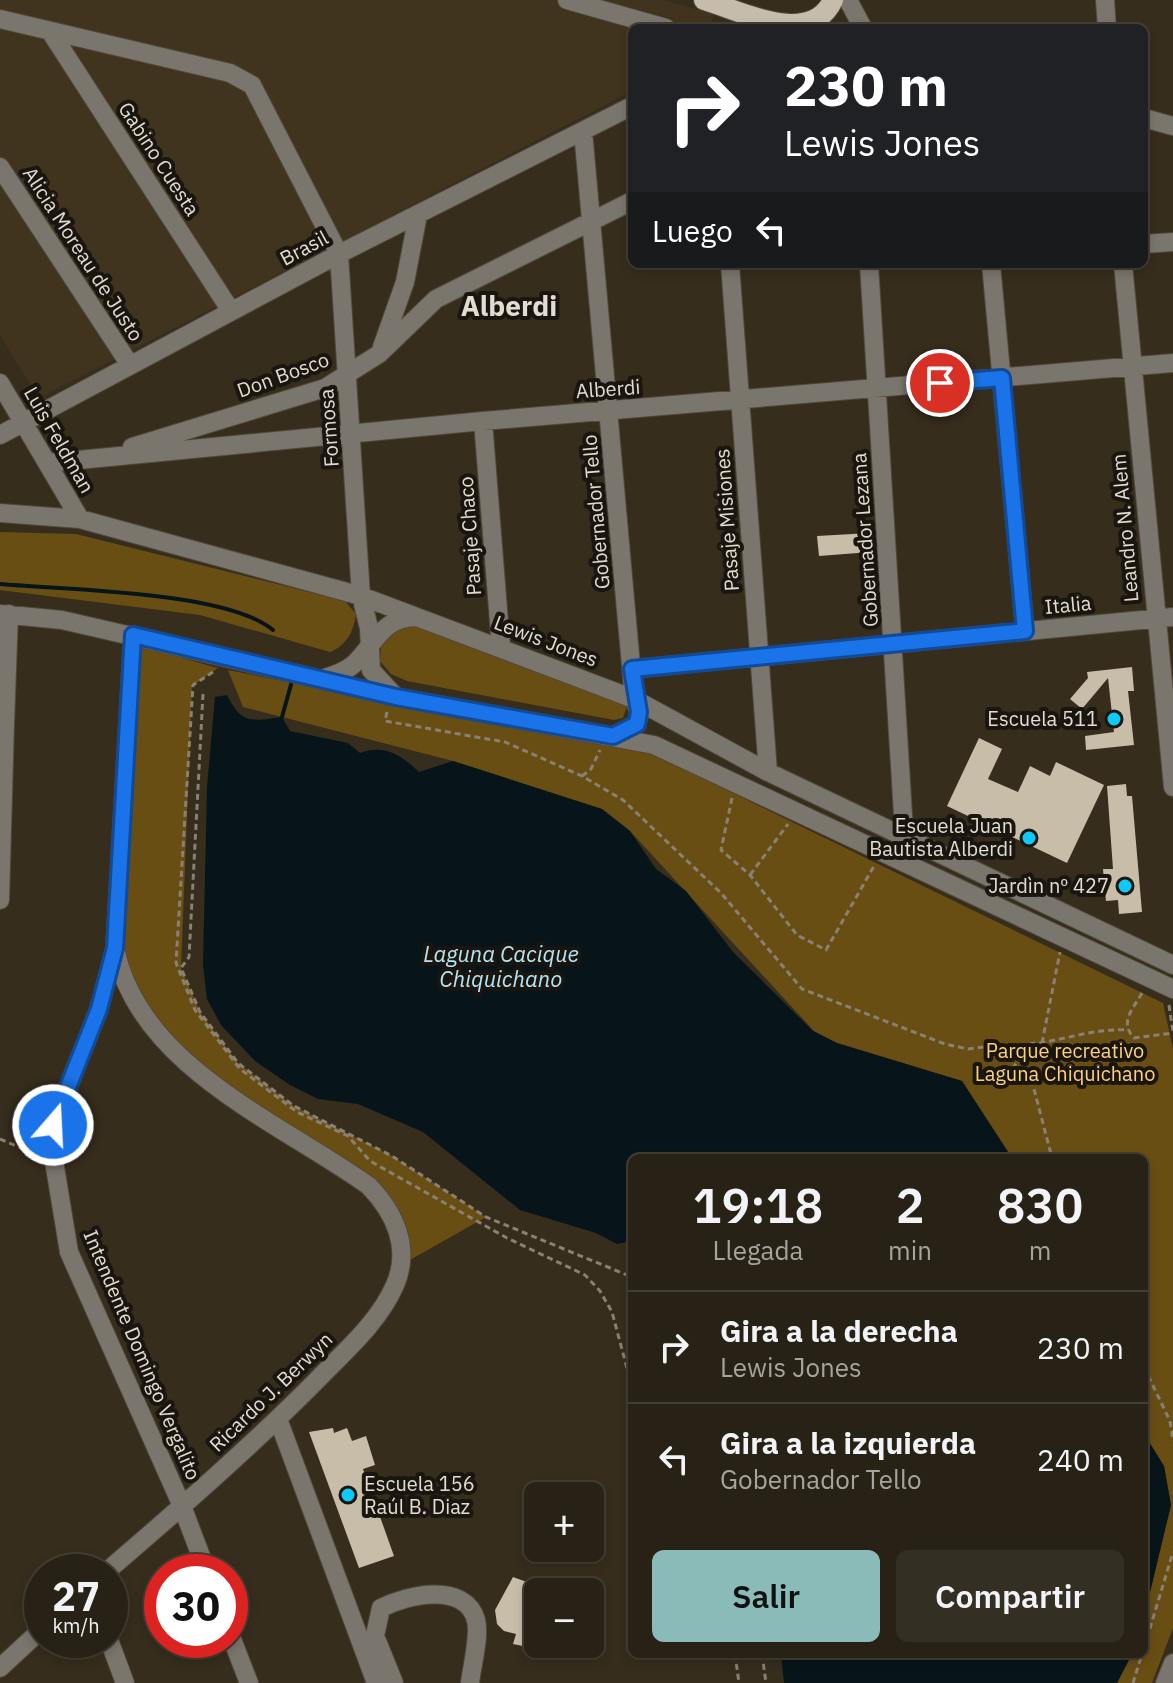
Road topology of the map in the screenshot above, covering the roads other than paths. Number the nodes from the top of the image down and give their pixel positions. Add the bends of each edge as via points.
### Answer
1 (567, 0) edge
2 (704, 0) edge
3 (754, 0) edge
4 (1105, 0) edge
5 (837, 1) edge
6 (0, 19) edge
7 (652, 24) edge
8 (778, 24) edge
9 (780, 24) edge
10 (786, 24) edge
11 (859, 24) edge
12 (1107, 24) edge
13 (50, 31) junction
14 (628, 108) edge
15 (1148, 119) edge
16 (1173, 126) edge
17 (583, 131) junction
18 (0, 167) edge
19 (628, 203) edge
20 (418, 215) junction
21 (593, 220) junction
22 (1173, 242) edge
23 (1148, 244) edge
24 (339, 254) junction
25 (730, 268) edge
26 (869, 268) edge
27 (991, 268) edge
28 (1123, 268) edge
29 (405, 282) junction
30 (436, 299) junction
31 (231, 311) junction
32 (379, 354) junction
33 (1173, 363) edge
34 (130, 365) junction
35 (1132, 367) junction
36 (347, 375) junction
37 (1002, 378) junction
38 (0, 383) edge
39 (877, 389) junction
40 (740, 402) junction
41 (609, 410) junction
42 (24, 421) junction
43 (483, 421) junction
44 (0, 435) edge
45 (353, 436) junction
46 (95, 459) junction
47 (47, 463) junction
48 (0, 513) edge
49 (80, 519) junction
50 (361, 596) junction
51 (5, 614) edge
52 (420, 617) junction
53 (1164, 618) edge
54 (1025, 631) junction
55 (133, 635) junction
56 (371, 640) junction
57 (894, 646) junction
58 (501, 647) junction
59 (759, 658) junction
60 (632, 669) junction
61 (317, 680) junction
62 (634, 699) junction
63 (392, 700) junction
64 (2, 728) edge
65 (608, 740) junction
66 (768, 772) junction
67 (1173, 787) edge
68 (906, 837) junction
69 (904, 862) junction
70 (0, 900) edge
71 (115, 948) junction
72 (1173, 965) edge
73 (1165, 992) edge
74 (278, 1419) junction
75 (182, 1506) junction
76 (127, 1554) edge
77 (200, 1554) edge
78 (377, 1641) junction
79 (24, 1646) edge
80 (116, 1658) edge
81 (239, 1658) edge
82 (369, 1663) junction
83 (1173, 1663) edge
84 (0, 1668) edge
85 (125, 1683) edge
86 (249, 1683) edge
87 (376, 1683) edge
88 (394, 1683) edge
89 (470, 1683) edge
90 (1165, 1683) edge

1 - 7 street
2 - 8 main road
3 - 9 main road
4 - 12 street
5 - 10 main road via 822,16
5 - 11 street
6 - 13 street
13 - 24 street, Formosa via 230,73 252,85
13 - 31 street, Gabino Cuesta
14 - 17 street, Brasil
15 - 16 street
17 - 20 street, Brasil
17 - 21 street, Gobernador Tello
18 - 34 street, Alicia Moreau de Justo
19 - 21 street, Don Bosco
20 - 24 street, Brasil
20 - 29 street
21 - 30 street, Don Bosco
21 - 41 street, Gobernador Tello
22 - 23 street
24 - 31 street, Brasil
24 - 36 street, Formosa
25 - 40 street, Pasaje Misiones
26 - 39 street, Gobernador Lezana
27 - 37 street
28 - 35 street, Leandro N. Alem
29 - 30 street via 414,295
29 - 32 street
30 - 32 street, Don Bosco
31 - 34 street, Brasil
32 - 36 street, Don Bosco
33 - 35 street, Alberdi
34 - 42 street, Brasil
35 - 37 street, Alberdi
35 - 53 street, Leandro N. Alem
36 - 45 street, Formosa
36 - 46 street, Don Bosco via 325,388
37 - 39 street, Alberdi
37 - 54 street
38 - 42 street, Luis Feldman
39 - 40 street, Alberdi
39 - 57 street, Gobernador Lezana
40 - 41 street, Alberdi
40 - 59 street, Pasaje Misiones
41 - 43 street, Alberdi
41 - 60 street, Gobernador Tello
42 - 44 street, Brasil
42 - 47 street, Luis Feldman
43 - 45 street, Alberdi
43 - 58 street, Pasaje Chaco
45 - 46 street, Alberdi
45 - 50 street, Formosa
46 - 47 street, Alberdi
47 - 49 street, Luis Feldman
48 - 49 street, Lewis Jones
49 - 50 street, Lewis Jones
50 - 52 street, Lewis Jones
50 - 56 street, Formosa
51 - 55 street
51 - 64 street
52 - 56 street via 402,617
52 - 58 street, Lewis Jones
53 - 54 street, Italia
53 - 67 street, Leandro N. Alem
54 - 57 street, Italia
55 - 61 street
55 - 71 street
56 - 61 street via 354,664
56 - 63 street, Formosa via 371,670
57 - 59 street, Italia
57 - 68 street, Gobernador Lezana
58 - 62 street, Lewis Jones
59 - 60 street, Italia
59 - 66 street, Pasaje Misiones
60 - 62 street, Gobernador Tello
61 - 63 street
62 - 65 street via 637,724
62 - 66 street, Lewis Jones
63 - 65 street
64 - 70 street
65 - 69 street via 654,745
66 - 68 street, Lewis Jones
68 - 69 street, Gobernador Lezana
68 - 72 street, Lewis Jones
69 - 73 street
71 - 74 street, Ricardo J. Berwyn via 121,976 136,1003 176,1052 202,1076 325,1154 385,1202 396,1223 401,1265 395,1285 358,1338
71 - 75 street, Intendente Domingo Vergalito via 99,1009 53,1125 55,1174 69,1252
74 - 75 street, Ricardo J. Berwyn
74 - 82 street
75 - 76 street, Ricardo J. Berwyn
75 - 77 street, Intendente Domingo Vergalito
78 - 82 street
78 - 88 street
78 - 89 street via 381,1608 441,1594 457,1598 471,1609 477,1623
79 - 84 street
80 - 85 street
81 - 86 street
82 - 87 street
83 - 90 street

